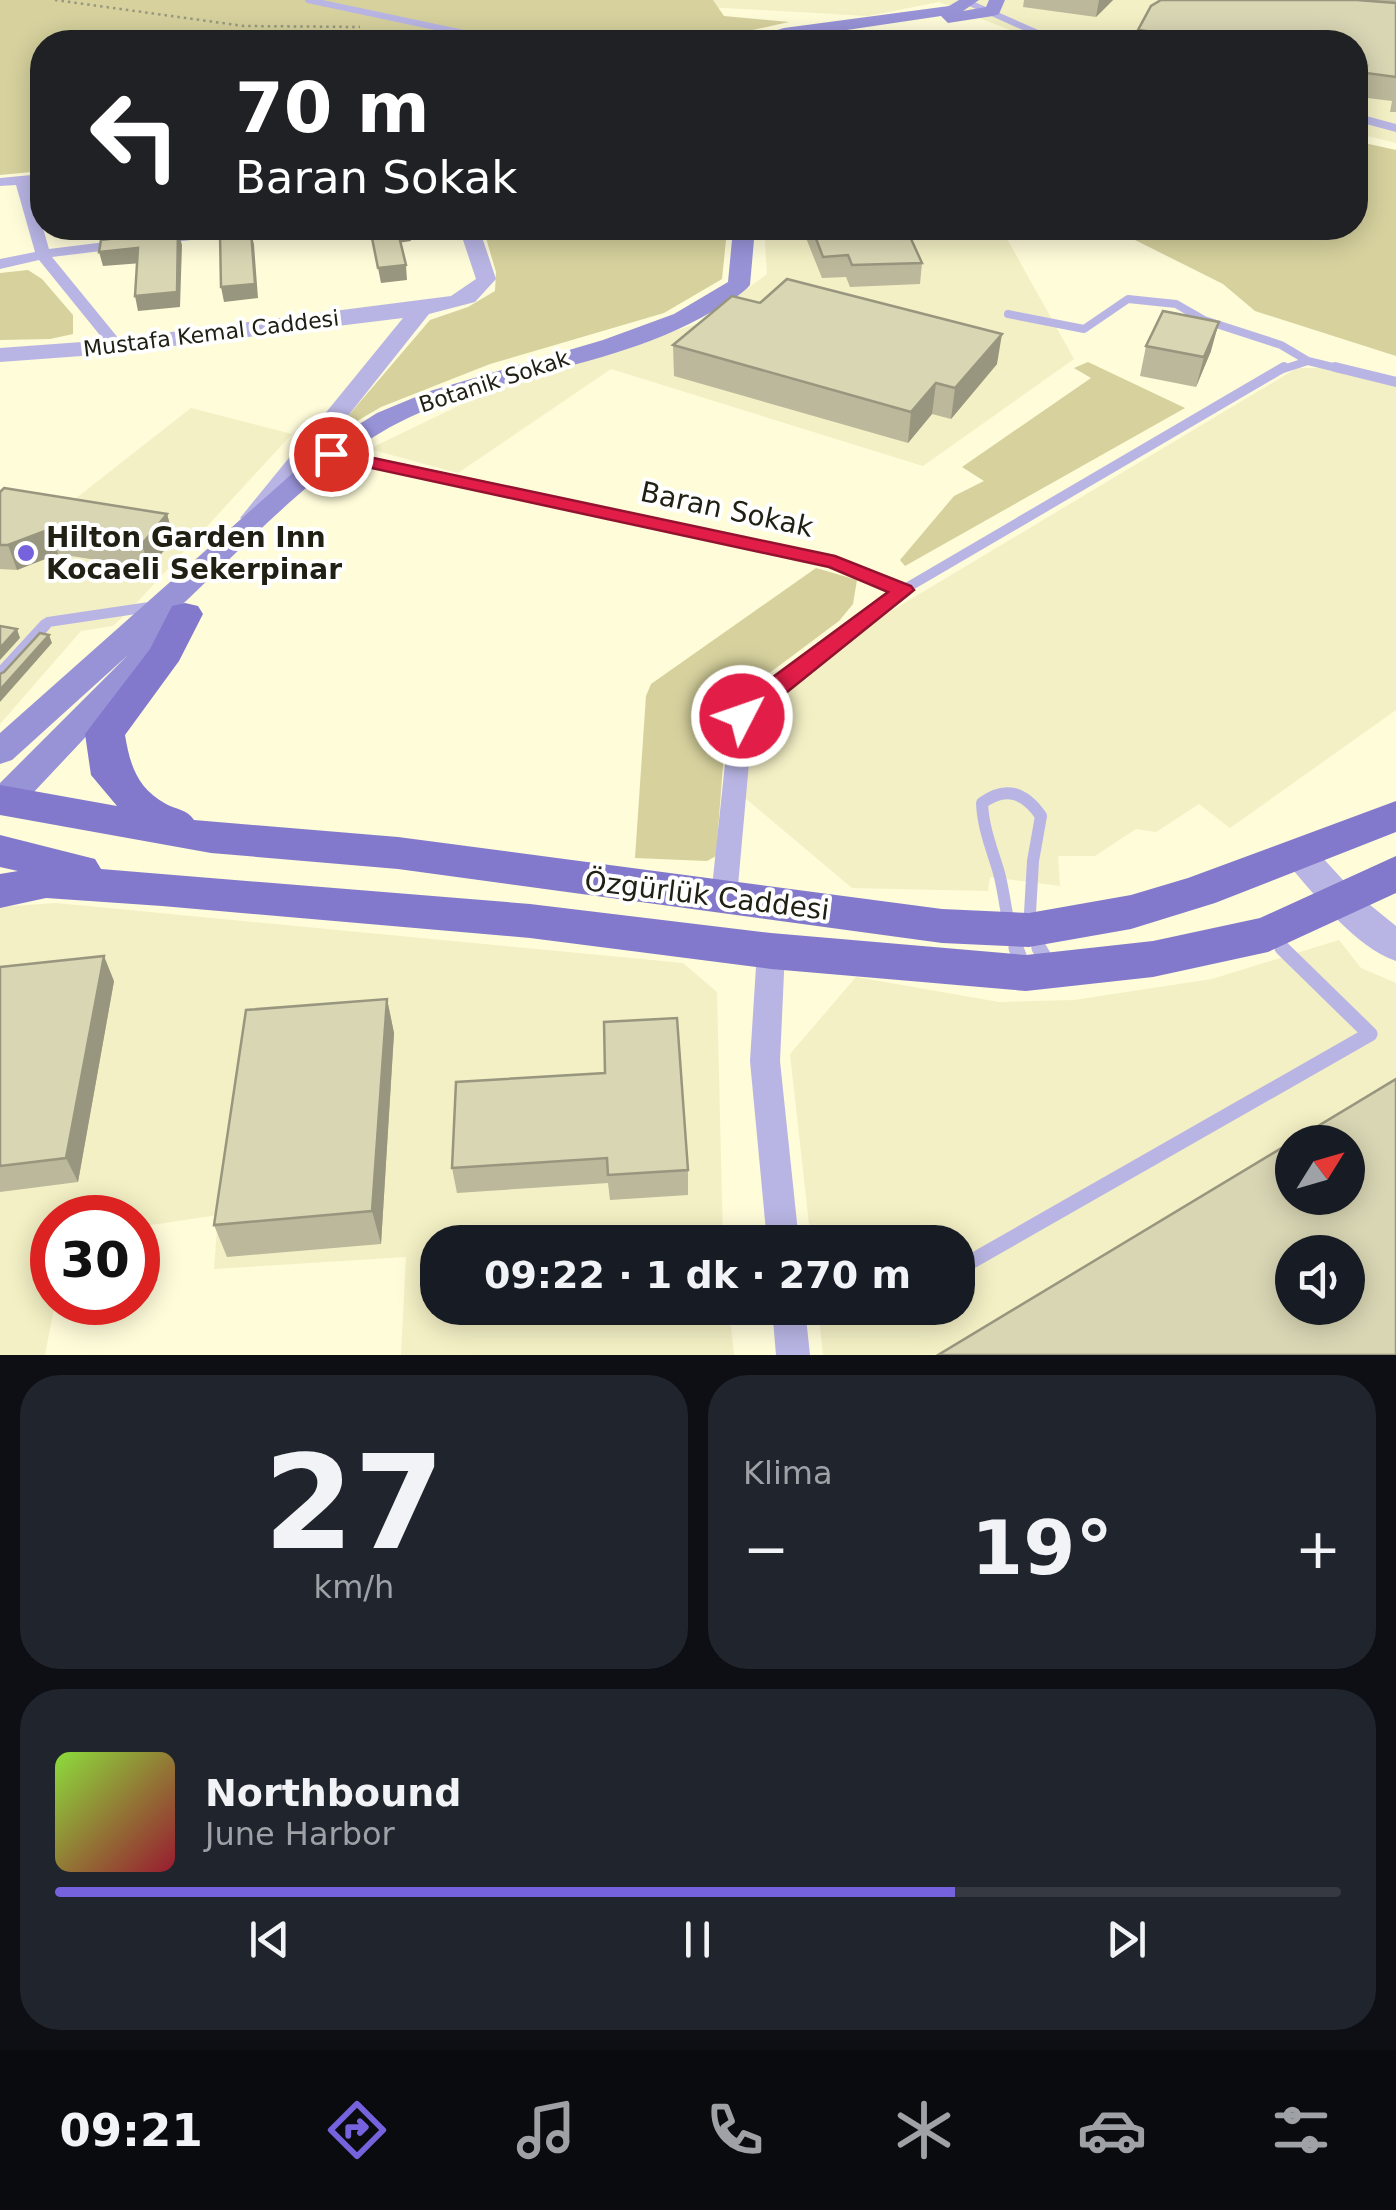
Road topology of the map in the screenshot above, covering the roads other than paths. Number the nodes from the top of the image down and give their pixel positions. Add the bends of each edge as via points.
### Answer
1 (308, 0) edge
2 (971, 1) edge
3 (994, 6) edge
4 (878, 20) junction
5 (449, 30) edge
6 (806, 30) edge
7 (1027, 30) edge
8 (1368, 120) edge
9 (1396, 128) edge
10 (30, 179) edge
11 (22, 180) junction
12 (0, 182) edge
13 (30, 208) edge
14 (39, 240) edge
15 (145, 240) edge
16 (474, 240) edge
17 (744, 240) edge
18 (44, 257) junction
19 (0, 264) edge
20 (422, 308) junction
21 (1008, 314) dead end
22 (109, 347) junction
23 (0, 355) edge
24 (1308, 361) junction
25 (1396, 382) edge
26 (331, 454) junction
27 (226, 552) junction
28 (904, 590) junction
29 (173, 610) junction
30 (0, 674) edge
31 (0, 752) edge
32 (1, 802) edge
33 (1396, 816) edge
34 (211, 838) junction
35 (0, 851) edge
36 (1299, 854) junction
37 (1396, 872) edge
38 (162, 889) junction
39 (0, 890) edge
40 (724, 898) junction
41 (1341, 901) junction
42 (1268, 934) junction
43 (1396, 947) edge
44 (771, 951) junction
45 (1029, 951) junction
46 (781, 1225) edge
47 (975, 1259) edge
48 (791, 1325) edge
49 (794, 1355) edge

1 - 5 lane
2 - 3 street
2 - 4 main road via 953,10
3 - 4 main road via 967,17
3 - 7 street via 1006,22
4 - 6 main road
8 - 9 street
10 - 11 street
11 - 12 street
11 - 13 street
14 - 18 street
15 - 18 street
16 - 20 street, Mustafa Kemal Caddesi via 483,286 462,299
17 - 26 main road, Botanik Sokak via 739,285 682,319 439,396
18 - 19 street
18 - 22 street via 111,339
20 - 22 street, Mustafa Kemal Caddesi
20 - 27 street
21 - 24 lane via 1084,329 1128,299 1176,304
22 - 23 street, Mustafa Kemal Caddesi
24 - 25 lane
24 - 28 lane via 1288,366
26 - 27 main road, Botanik Sokak
26 - 28 street, Baran Sokak via 835,562
27 - 29 main road, Botanik Sokak
28 - 40 street via 742,716
29 - 30 lane via 48,622
29 - 31 main road
29 - 32 main road
29 - 34 main road via 166,653 105,734 112,775 148,813
32 - 34 main road, Özgürlük Caddesi
33 - 36 main road, Özgürlük Caddesi
34 - 40 main road, Özgürlük Caddesi via 398,853
35 - 38 main road
36 - 41 street
36 - 45 main road, Özgürlük Caddesi
37 - 41 main road, Özgürlük Caddesi
38 - 39 main road via 46,882
38 - 44 main road, Özgürlük Caddesi via 530,921
40 - 45 main road, Özgürlük Caddesi via 942,926
41 - 42 main road, Özgürlük Caddesi
41 - 43 street
42 - 45 main road, Özgürlük Caddesi via 1153,959
42 - 47 lane via 1370,1034
44 - 45 main road, Özgürlük Caddesi
44 - 46 street via 765,1061
45 - 45 lane via 1041,816 1031,799 993,793 982,803 984,824
48 - 49 street

